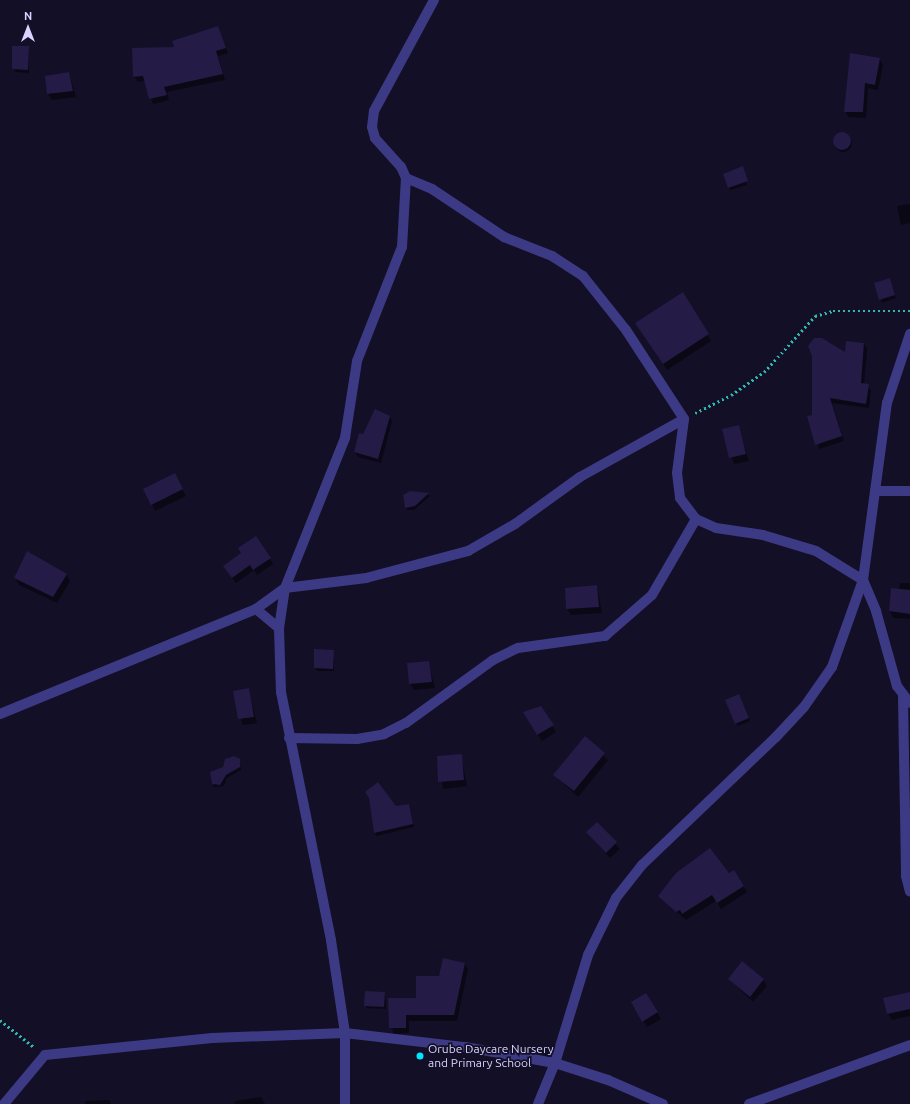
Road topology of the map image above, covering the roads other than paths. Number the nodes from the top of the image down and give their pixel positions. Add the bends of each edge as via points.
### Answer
1 (434, 0) edge
2 (406, 178) junction
3 (910, 334) edge
4 (684, 419) junction
5 (875, 491) junction
6 (910, 491) edge
7 (696, 519) junction
8 (863, 580) junction
9 (285, 588) junction
10 (256, 609) junction
11 (279, 628) junction
12 (907, 700) edge
13 (0, 714) edge
14 (289, 738) junction
15 (910, 892) edge
16 (345, 1033) junction
17 (910, 1046) edge
18 (555, 1064) junction
19 (4, 1104) edge
20 (346, 1104) edge
21 (538, 1104) edge
22 (663, 1104) edge
23 (749, 1104) edge

1 - 2 street via 374,111 372,127 375,138 401,167
2 - 4 street via 449,199 504,237 552,256 582,276 626,330
2 - 9 street via 405,223 396,267 357,361 348,421 339,455
3 - 5 street via 887,404
4 - 7 street via 677,473 680,498
4 - 9 street via 580,476 515,524 468,551 366,578
5 - 6 street
5 - 8 street
7 - 8 street via 716,528 763,535 816,550
7 - 14 street via 652,594 605,636 518,648 493,660 406,723 384,734 357,739
8 - 12 street
8 - 18 street via 832,667 804,707 642,865 616,898 588,955
9 - 10 street
9 - 11 street
10 - 11 street
10 - 13 street
11 - 14 street via 281,692
12 - 15 street via 906,876
14 - 16 street via 331,940
16 - 18 street via 464,1047
16 - 19 street via 205,1038 45,1055
16 - 20 street
17 - 23 street
18 - 21 street
18 - 22 street via 608,1080

